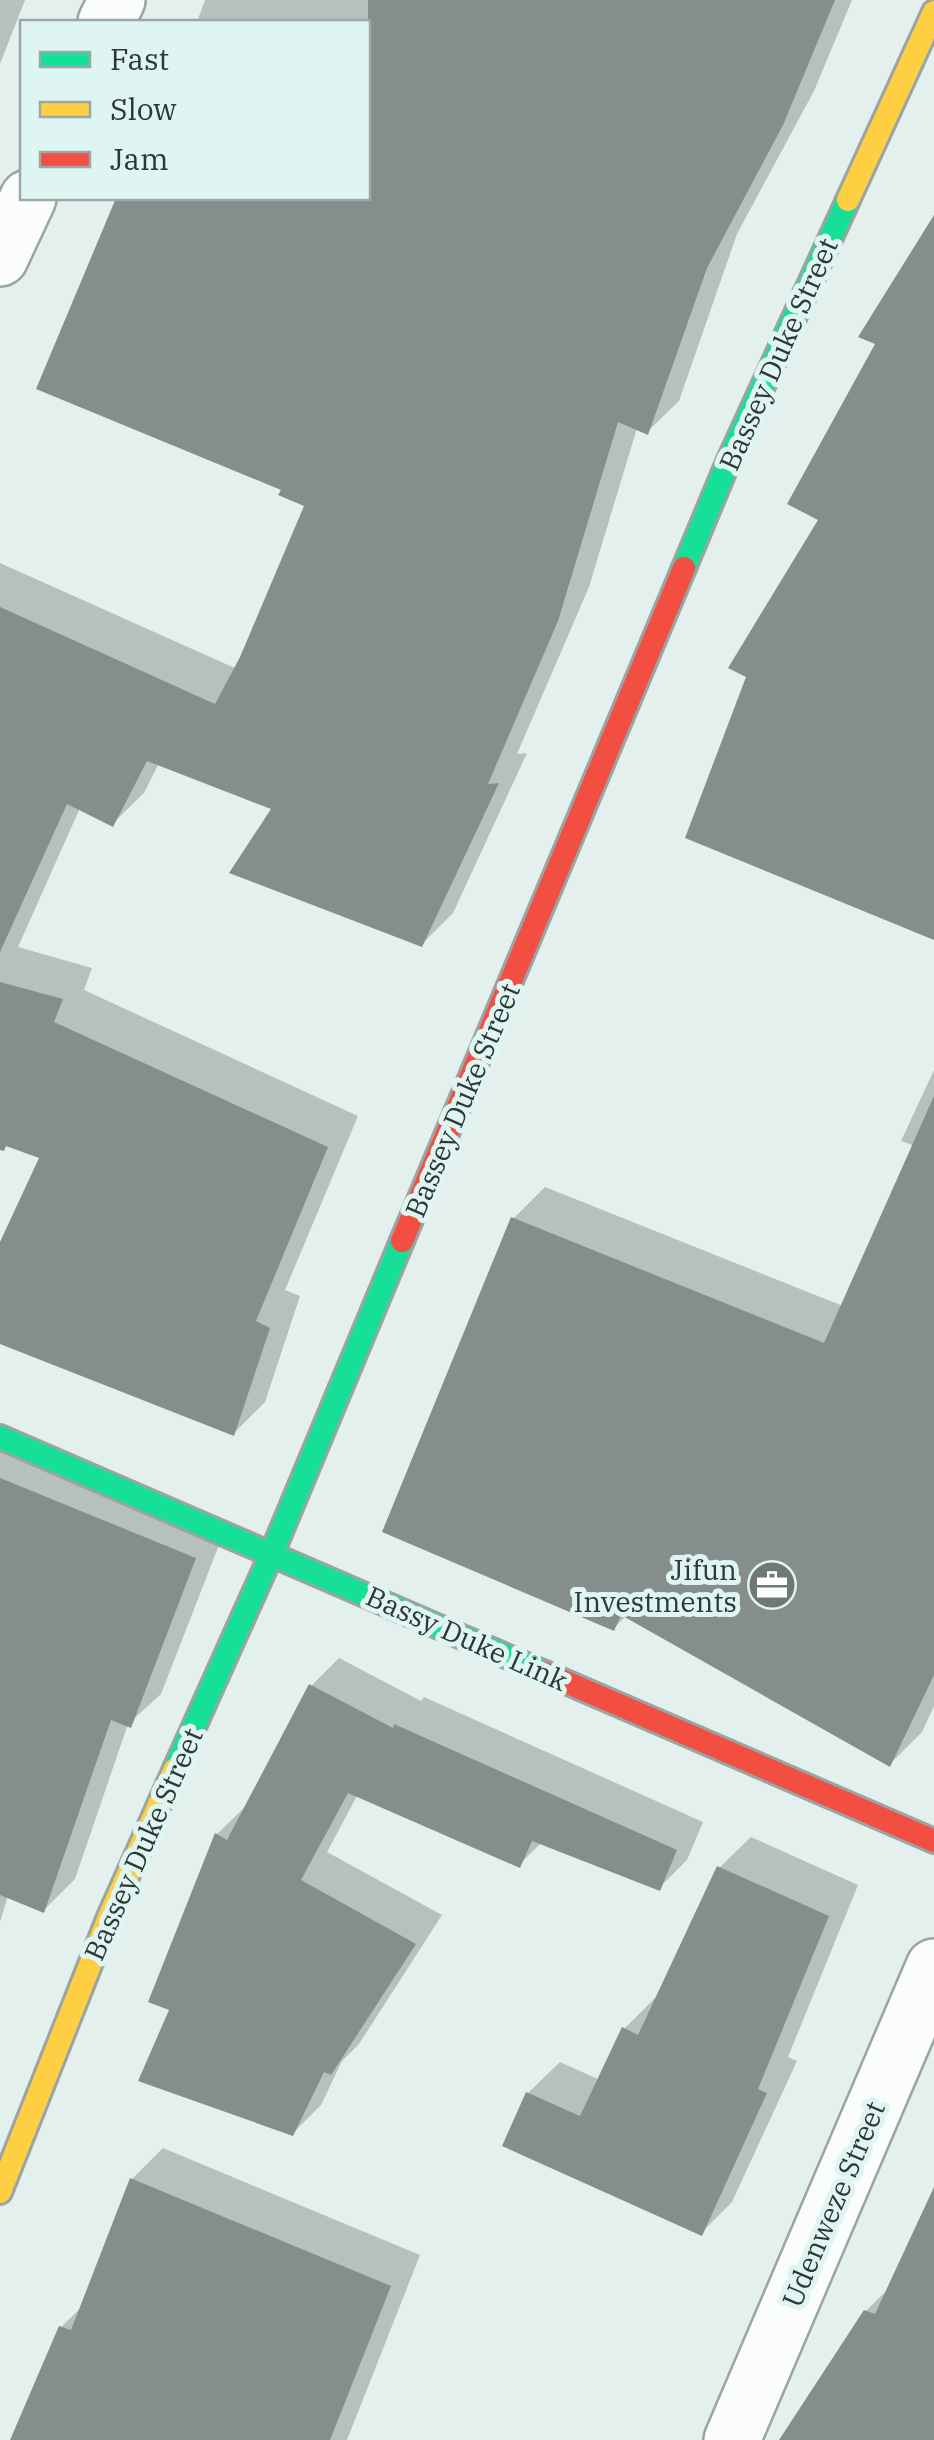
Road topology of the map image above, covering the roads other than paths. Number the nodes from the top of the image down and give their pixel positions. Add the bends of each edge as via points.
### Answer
1 (934, 12) edge
2 (27, 200) edge
3 (0, 258) edge
4 (0, 1437) edge
5 (272, 1553) junction
6 (934, 1841) edge
7 (934, 1968) edge
8 (0, 2192) edge
9 (732, 2440) edge

1 - 5 street, Bassey Duke Street via 729,460
2 - 3 street
4 - 5 street, Bassy Duke Link
5 - 6 street, Bassy Duke Link
5 - 8 street, Bassey Duke Street via 109,1917
7 - 9 street, Udenweze Street

